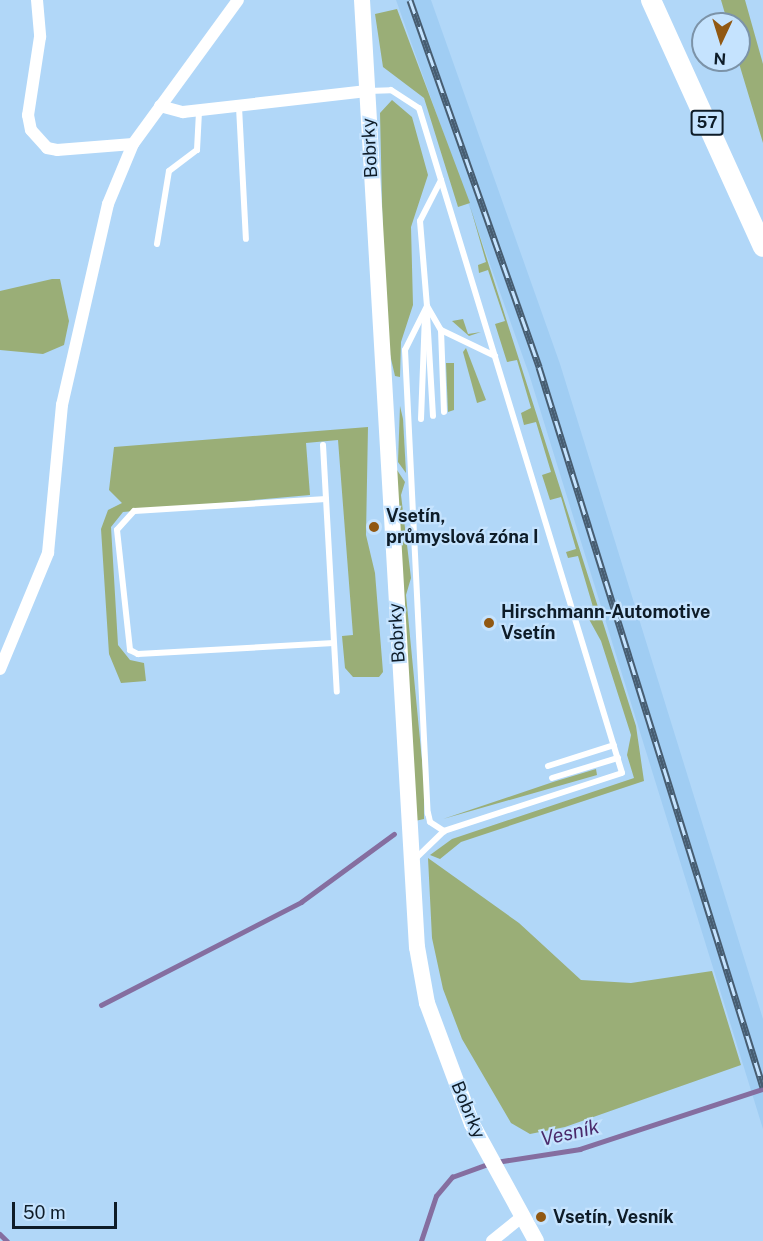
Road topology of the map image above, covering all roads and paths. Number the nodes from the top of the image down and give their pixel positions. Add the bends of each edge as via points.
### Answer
1 (37, 0) edge
2 (238, 0) edge
3 (362, 0) edge
4 (651, 0) edge
5 (367, 91) junction
6 (160, 106) junction
7 (239, 107) junction
8 (199, 111) junction
9 (133, 144) junction
10 (441, 180) junction
11 (246, 239) dead end
12 (157, 244) dead end
13 (763, 247) edge
14 (427, 306) junction
15 (441, 330) junction
16 (496, 357) junction
17 (444, 412) dead end
18 (433, 416) dead end
19 (421, 419) dead end
20 (323, 445) dead end
21 (326, 499) junction
22 (334, 643) junction
23 (0, 669) edge
24 (337, 692) dead end
25 (614, 745) junction
26 (618, 758) junction
27 (548, 766) dead end
28 (552, 778) dead end
29 (444, 831) junction
30 (412, 863) junction
31 (520, 1218) junction
32 (492, 1241) edge
33 (536, 1241) edge

1 - 9 street via 40,38 28,116 31,130 47,148 57,150
2 - 6 street
3 - 5 street, Bobrky
4 - 13 main road, 57
5 - 7 street
5 - 10 lane via 391,90 419,108
5 - 30 street, Bobrky
6 - 8 street
6 - 9 street
7 - 8 street
7 - 11 lane
8 - 12 lane via 197,150 169,171
9 - 23 street via 108,204 72,351 48,553
10 - 14 lane via 420,221
10 - 16 lane
14 - 15 lane
14 - 18 lane
14 - 19 lane via 420,339
14 - 29 lane via 405,350 428,813 430,822
15 - 16 lane
15 - 17 lane
16 - 25 lane
20 - 21 lane
21 - 22 lane
21 - 22 lane via 134,512 117,530 130,650 138,654
22 - 24 lane
25 - 26 lane
25 - 27 lane
26 - 28 lane
26 - 29 lane via 622,773
29 - 30 lane
30 - 31 street, Bobrky via 427,1003 488,1154
31 - 32 street
31 - 33 street, Bobrky

